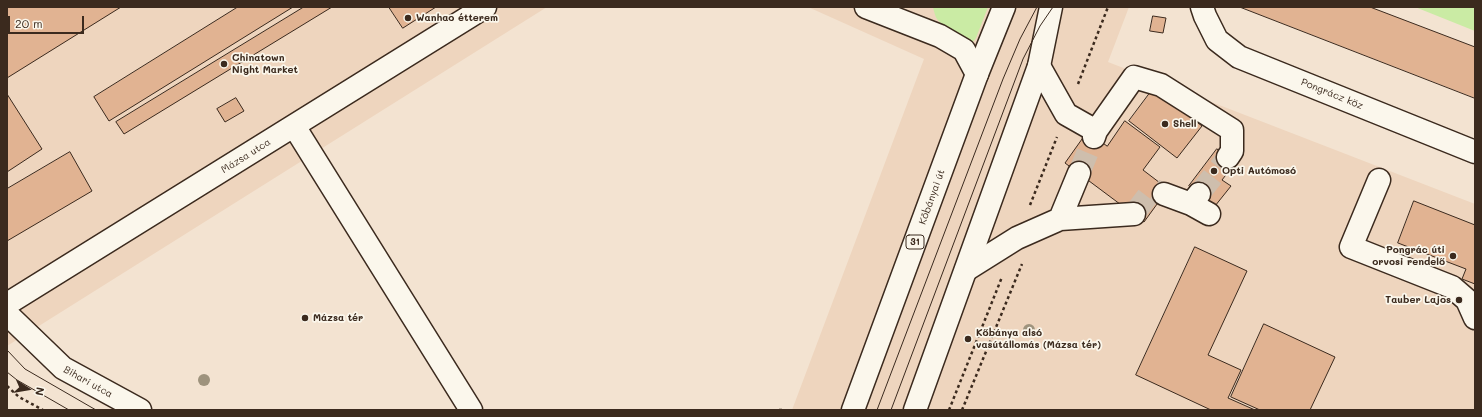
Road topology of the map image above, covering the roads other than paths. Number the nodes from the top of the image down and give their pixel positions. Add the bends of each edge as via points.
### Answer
1 (485, 7) edge
2 (866, 7) edge
3 (1004, 7) edge
4 (1051, 7) edge
5 (1204, 11) edge
6 (1040, 66) junction
7 (977, 74) junction
8 (294, 126) junction
9 (1475, 152) edge
10 (1228, 157) tunnel mouth
11 (1079, 173) tunnel mouth
12 (1379, 180) dead end
13 (1164, 194) tunnel mouth
14 (1200, 204) dead end
15 (1134, 214) dead end
16 (1060, 219) junction
17 (966, 270) junction
18 (7, 304) edge
19 (7, 314) edge
20 (1475, 318) edge
21 (140, 410) edge
22 (471, 410) edge
23 (853, 410) edge
24 (915, 410) edge

1 - 8 street, Mázsa utca
2 - 7 street via 940,36 964,50
3 - 7 street, Kőbányai út / 31
4 - 6 street
5 - 9 street, Pongrácz köz via 1217,40 1239,57
6 - 10 street via 1066,114 1095,134 1134,77 1161,85 1232,130 1232,151
6 - 17 street
7 - 23 street, Kőbányai út / 31
8 - 18 street, Mázsa utca
8 - 22 street
11 - 16 street
12 - 20 street via 1351,247 1452,287 1467,300
13 - 14 street
15 - 16 street
16 - 17 street via 1017,238
17 - 24 street
19 - 21 street, Bihari utca via 62,368

